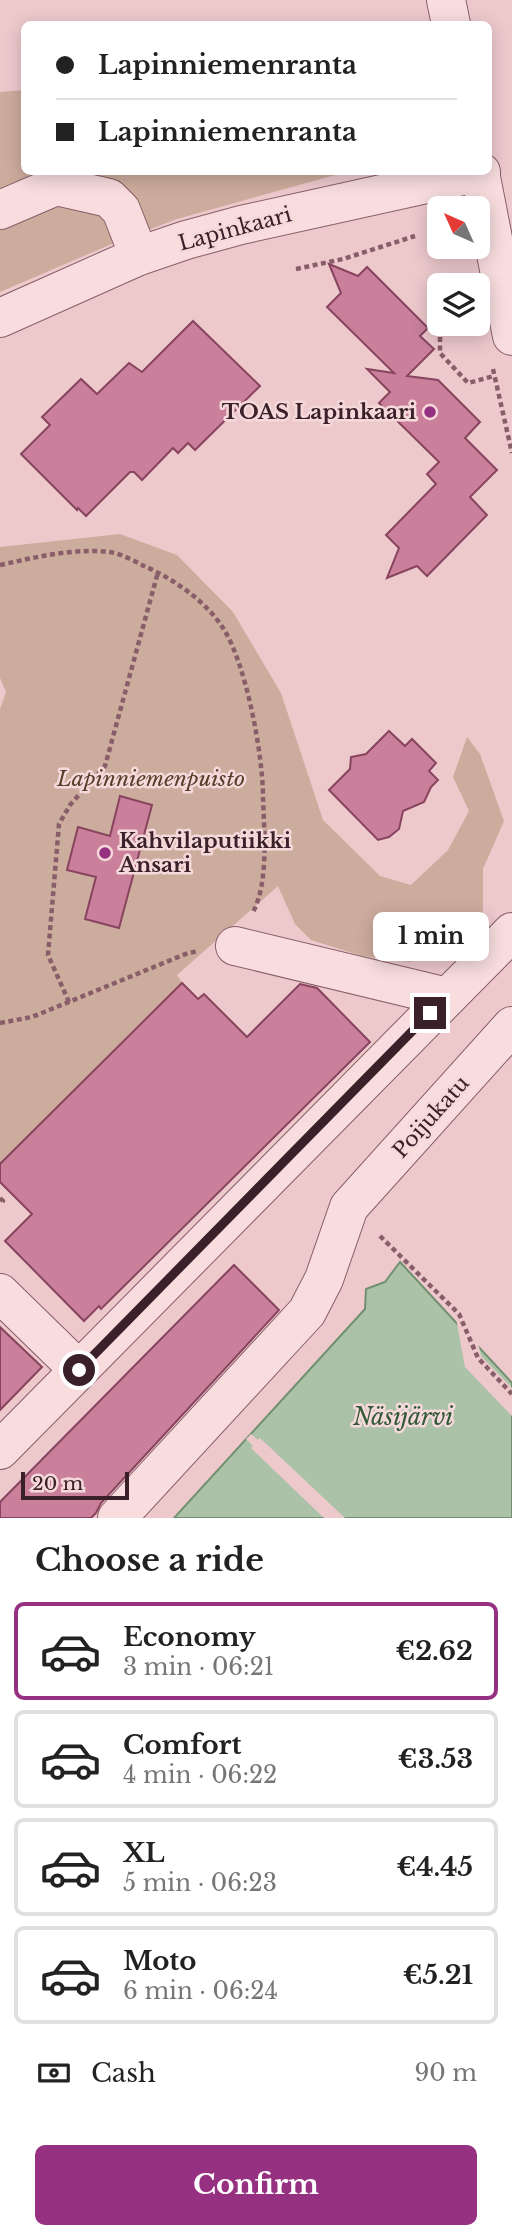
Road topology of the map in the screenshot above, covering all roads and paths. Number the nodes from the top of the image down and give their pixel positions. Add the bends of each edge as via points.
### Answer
1 (446, 0) edge
2 (451, 21) edge
3 (466, 175) edge
4 (481, 175) edge
5 (0, 210) edge
6 (415, 236) dead end
7 (139, 256) junction
8 (296, 269) dead end
9 (0, 318) edge
10 (512, 336) edge
11 (440, 337) dead end
12 (494, 376) dead end
13 (0, 565) edge
14 (158, 572) junction
15 (512, 932) edge
16 (235, 946) junction
17 (447, 997) junction
18 (69, 1002) junction
19 (0, 1023) edge
20 (512, 1026) edge
21 (0, 1198) edge
22 (0, 1204) edge
23 (388, 1244) dead end
24 (0, 1293) edge
25 (79, 1370) junction
26 (512, 1394) edge
27 (0, 1450) edge
28 (117, 1518) edge

1 - 2 street
3 - 7 street, Lapinkaari via 241,225
4 - 10 street
5 - 7 street via 56,186 109,198 121,210
6 - 8 path
7 - 9 street, Lapinkaari
11 - 12 path via 440,353 468,383
13 - 14 path via 73,550 114,553
14 - 16 path via 194,597 223,627 239,660 263,768 260,899
14 - 18 path via 105,766 69,805 59,824 48,955
15 - 17 street
16 - 17 street
16 - 18 path via 188,953
17 - 25 street
18 - 19 path via 32,1017
20 - 28 street, Poijukatu via 349,1207 324,1279 307,1312
21 - 22 path
23 - 26 path via 459,1314 478,1358
24 - 25 street
25 - 27 street

